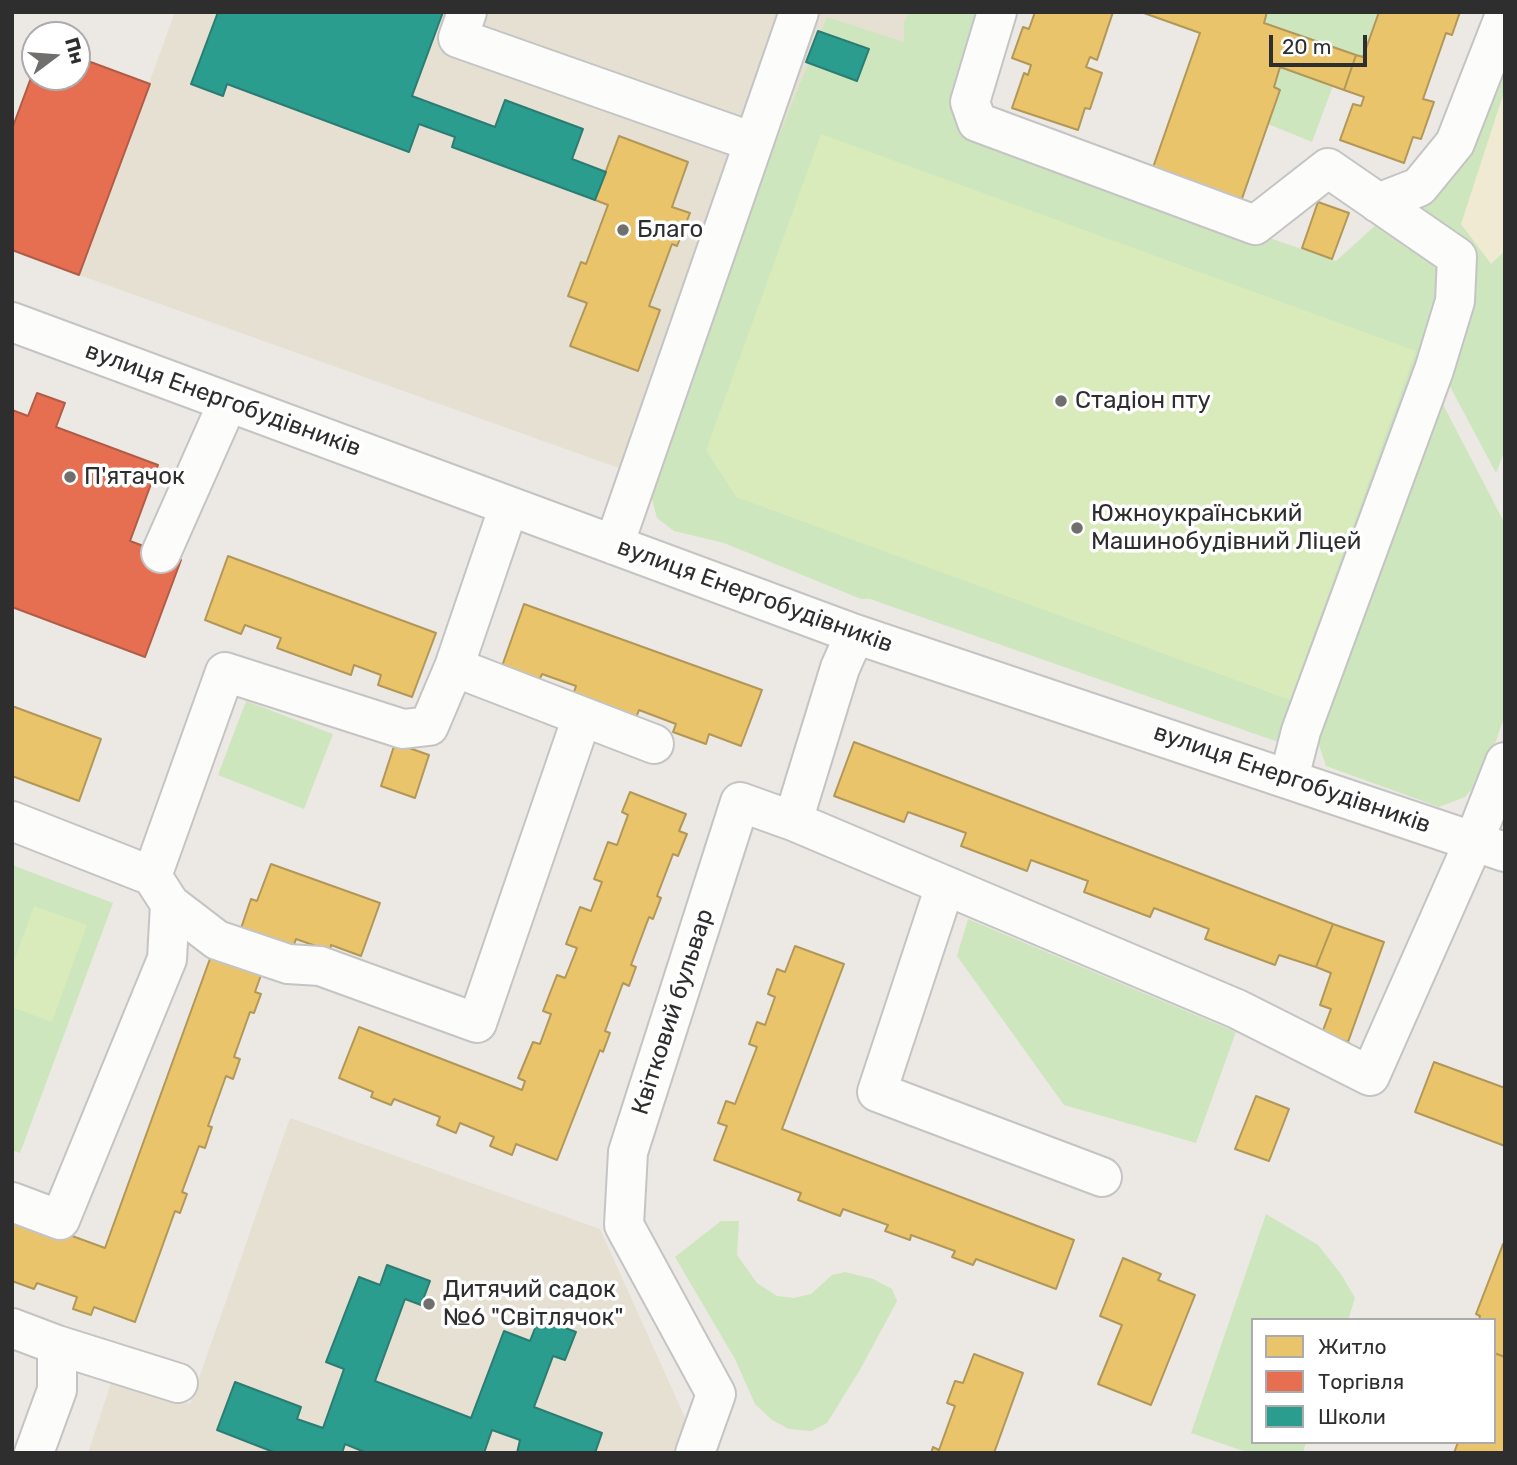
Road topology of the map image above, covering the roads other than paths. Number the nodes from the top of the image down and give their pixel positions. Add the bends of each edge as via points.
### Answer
1 (467, 12) edge
2 (799, 12) edge
3 (997, 12) edge
4 (1505, 15) edge
5 (753, 142) junction
6 (1378, 202) junction
7 (12, 322) edge
8 (228, 402) junction
9 (509, 506) junction
10 (614, 545) junction
11 (162, 553) dead end
12 (855, 634) junction
13 (454, 667) junction
14 (582, 717) junction
15 (654, 744) dead end
16 (1505, 762) edge
17 (1289, 778) junction
18 (12, 821) edge
19 (793, 821) junction
20 (1490, 846) edge
21 (945, 886) junction
22 (161, 890) junction
23 (1102, 1177) dead end
24 (12, 1202) edge
25 (12, 1328) edge
26 (57, 1345) junction
27 (178, 1383) dead end
28 (34, 1453) edge
29 (695, 1453) edge

1 - 5 street via 458,38
2 - 5 street
3 - 6 street via 970,102 977,122 1255,225 1328,168
4 - 6 street via 1455,143 1419,187
5 - 10 street
6 - 17 street via 1457,257 1455,301 1301,731
7 - 8 street, вулиця Енергобудівників
8 - 9 street, вулиця Енергобудівників
8 - 11 street
9 - 10 street, вулиця Енергобудівників
9 - 13 street
10 - 12 street, вулиця Енергобудівників
12 - 17 street, вулиця Енергобудівників
12 - 19 street via 840,668
13 - 14 street
13 - 22 street via 429,726 403,729 225,672
14 - 15 street
14 - 22 street via 477,1023 320,965 288,964 217,940
16 - 20 street
17 - 20 street, вулиця Енергобудівників
18 - 22 street
19 - 21 street
19 - 29 street, Квітковий бульвар via 740,802 628,1152 624,1225 716,1394
20 - 21 street via 1370,1076 1237,1009
21 - 23 street via 877,1092
22 - 24 street via 167,959 60,1220
25 - 26 street
26 - 27 street
26 - 28 street via 57,1390

